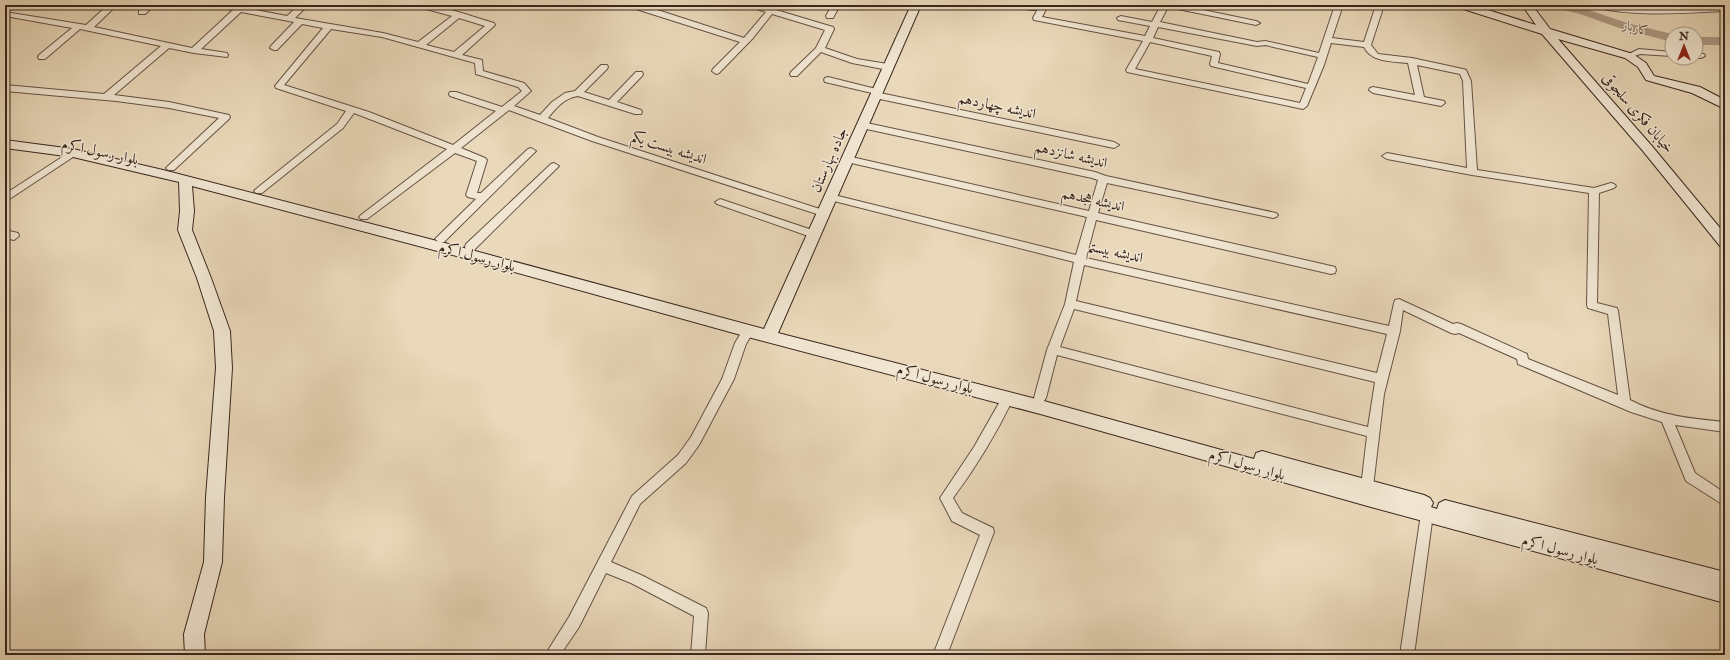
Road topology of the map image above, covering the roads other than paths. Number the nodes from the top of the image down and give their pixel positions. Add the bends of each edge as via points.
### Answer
1 (112, 5) edge
2 (151, 5) edge
3 (218, 5) edge
4 (267, 5) edge
5 (304, 5) edge
6 (422, 5) edge
7 (749, 5) edge
8 (836, 5) edge
9 (916, 5) edge
10 (1016, 5) edge
11 (1033, 5) edge
12 (1044, 5) edge
13 (1166, 5) edge
14 (1339, 5) edge
15 (1380, 5) edge
16 (1461, 5) edge
17 (1527, 5) edge
18 (1596, 5) edge
19 (639, 7) dead end
20 (773, 8) edge
21 (239, 9) junction
22 (1725, 9) edge
23 (142, 12) dead end
24 (258, 13) junction
25 (5, 14) edge
26 (458, 15) junction
27 (830, 16) dead end
28 (290, 18) junction
29 (1121, 18) dead end
30 (300, 21) junction
31 (1256, 23) dead end
32 (1155, 24) junction
33 (329, 26) junction
34 (83, 27) junction
35 (1547, 32) junction
36 (1148, 39) junction
37 (1328, 40) junction
38 (745, 41) junction
39 (168, 45) junction
40 (1366, 45) junction
41 (419, 46) junction
42 (274, 48) dead end
43 (820, 49) junction
44 (194, 51) junction
45 (1664, 53) edge
46 (224, 55) dead end
47 (455, 56) junction
48 (1322, 56) junction
49 (1629, 56) junction
50 (42, 57) dead end
51 (1412, 61) junction
52 (604, 66) dead end
53 (888, 67) junction
54 (716, 71) dead end
55 (639, 74) dead end
56 (794, 74) dead end
57 (828, 80) dead end
58 (1311, 87) junction
59 (5, 88) edge
60 (1373, 90) dead end
61 (578, 93) junction
62 (454, 94) dead end
63 (876, 94) junction
64 (106, 97) junction
65 (1420, 98) junction
66 (1441, 103) dead end
67 (610, 104) junction
68 (1725, 105) edge
69 (505, 108) junction
70 (352, 110) junction
71 (638, 112) dead end
72 (542, 119) junction
73 (862, 125) junction
74 (5, 137) edge
75 (5, 144) edge
76 (1114, 145) dead end
77 (455, 148) junction
78 (531, 151) dead end
79 (73, 153) junction
80 (1387, 156) dead end
81 (847, 159) junction
82 (554, 166) dead end
83 (171, 168) junction
84 (1472, 172) junction
85 (190, 176) junction
86 (1103, 178) junction
87 (1611, 186) dead end
88 (259, 191) junction
89 (1594, 191) junction
90 (484, 197) junction
91 (830, 197) junction
92 (5, 199) edge
93 (720, 202) dead end
94 (823, 213) junction
95 (1093, 215) junction
96 (1273, 215) dead end
97 (364, 216) junction
98 (814, 234) junction
99 (440, 239) junction
100 (1725, 243) edge
101 (470, 247) junction
102 (1080, 260) junction
103 (1331, 270) dead end
104 (1070, 304) junction
105 (748, 331) junction
106 (1394, 331) junction
107 (771, 332) junction
108 (1053, 350) junction
109 (1382, 378) junction
110 (1040, 398) junction
111 (1007, 399) junction
112 (1625, 403) junction
113 (1666, 418) junction
114 (1725, 427) edge
115 (1373, 433) junction
116 (1367, 487) junction
117 (1725, 500) edge
118 (1427, 514) junction
119 (603, 565) junction
120 (1725, 581) edge
121 (1725, 594) edge
122 (195, 655) edge
123 (552, 655) edge
124 (698, 655) edge
125 (940, 655) edge
126 (1407, 655) edge

1 - 34 street
2 - 23 street
3 - 21 street
4 - 24 street
5 - 28 street
6 - 26 street
7 - 20 street
8 - 27 street
9 - 53 main road, جاده بهارستان
10 - 11 street via 1032,8
12 - 36 street via 1037,18
13 - 31 street
13 - 32 street
14 - 37 street
15 - 40 street
16 - 35 main road
17 - 35 main road, خیابان فکری سلجوقی
18 - 22 street via 1634,11
19 - 38 street
20 - 38 street
20 - 43 street via 830,29
21 - 24 street
21 - 44 street
24 - 28 street
25 - 34 street
26 - 41 street
26 - 47 street via 491,25
28 - 30 street
29 - 32 street
30 - 33 street
30 - 42 street
32 - 36 street
32 - 48 street via 1257,44 1265,43
33 - 41 street via 383,35
33 - 70 street via 279,86
34 - 39 street
34 - 50 street
35 - 49 main road
35 - 100 main road, خیابان فکری سلجوقی
36 - 58 street via 1216,54 1214,64
36 - 58 street via 1130,70 1303,106
37 - 40 street
37 - 48 street
38 - 54 street
39 - 44 street
39 - 64 street
40 - 51 street via 1376,56
41 - 47 street
43 - 53 street via 856,61
43 - 56 street
44 - 46 street
45 - 49 street via 1639,51
47 - 69 street via 479,62 479,72 521,85 527,91
48 - 58 street
49 - 68 main road via 1642,66 1650,78 1693,88
51 - 65 street
51 - 84 street via 1463,72 1467,81
52 - 61 street
53 - 63 main road, جاده بهارستان
55 - 67 street
57 - 63 street, اندیشه چهاردهم
59 - 64 street
60 - 65 street
61 - 67 street
61 - 72 street via 568,95 555,104
62 - 69 street, اندیشه بیست یکم
63 - 73 main road, جاده بهارستان
63 - 76 street, اندیشه چهاردهم
64 - 83 street via 170,105 226,117
65 - 66 street
67 - 71 street
69 - 72 street, اندیشه بیست یکم
69 - 77 street
70 - 77 street
70 - 88 street via 340,126
72 - 94 street, اندیشه بیست یکم
73 - 81 main road, جاده بهارستان
73 - 86 street, اندیشه شانزدهم
74 - 83 main road, بلوار رسول اکرم via 84,146
75 - 79 main road, بلوار رسول اکرم
77 - 90 street via 482,160 471,195
77 - 97 street
78 - 90 street
79 - 85 main road, بلوار رسول اکرم
79 - 92 street
80 - 84 street
81 - 91 main road, جاده بهارستان
81 - 95 street, اندیشه هجدهم
82 - 101 street
83 - 85 main road, بلوار رسول اکرم
84 - 89 street
85 - 88 main road, بلوار رسول اکرم
85 - 105 main road, بلوار رسول اکرم
85 - 122 main road via 185,230 222,331 224,368 212,562 194,634
86 - 95 street
86 - 96 street, اندیشه شانزدهم
87 - 89 street
88 - 97 main road, بلوار رسول اکرم
89 - 112 street via 1592,305 1613,311
90 - 99 street
91 - 94 main road, جاده بهارستان
91 - 102 street, اندیشه بیستم
93 - 98 street
94 - 98 main road, جاده بهارستان
95 - 102 street
95 - 103 street, اندیشه هجدهم
97 - 99 main road, بلوار رسول اکرم
98 - 107 main road, جاده بهارستان
99 - 101 main road, بلوار رسول اکرم
101 - 107 main road, بلوار رسول اکرم
102 - 104 street
102 - 106 street, اندیشه بیستم
104 - 108 street
104 - 109 street
105 - 107 main road, بلوار رسول اکرم
105 - 119 street via 728,378 695,441 682,458 636,500
106 - 109 street
106 - 112 street via 1399,303 1455,330 1457,327 1523,357 1522,361
107 - 110 main road, بلوار رسول اکرم
107 - 111 main road, بلوار رسول اکرم
108 - 110 street
108 - 115 street
109 - 115 street
110 - 116 main road, بلوار رسول اکرم
111 - 118 main road, بلوار رسول اکرم
111 - 125 street via 962,478 946,498 958,517 988,532
112 - 113 street via 1634,409
113 - 114 street
113 - 117 street via 1690,477
115 - 116 street
116 - 120 main road, بلوار رسول اکرم
118 - 121 main road, بلوار رسول اکرم
118 - 126 street
119 - 123 street via 574,622
119 - 124 street via 701,613

